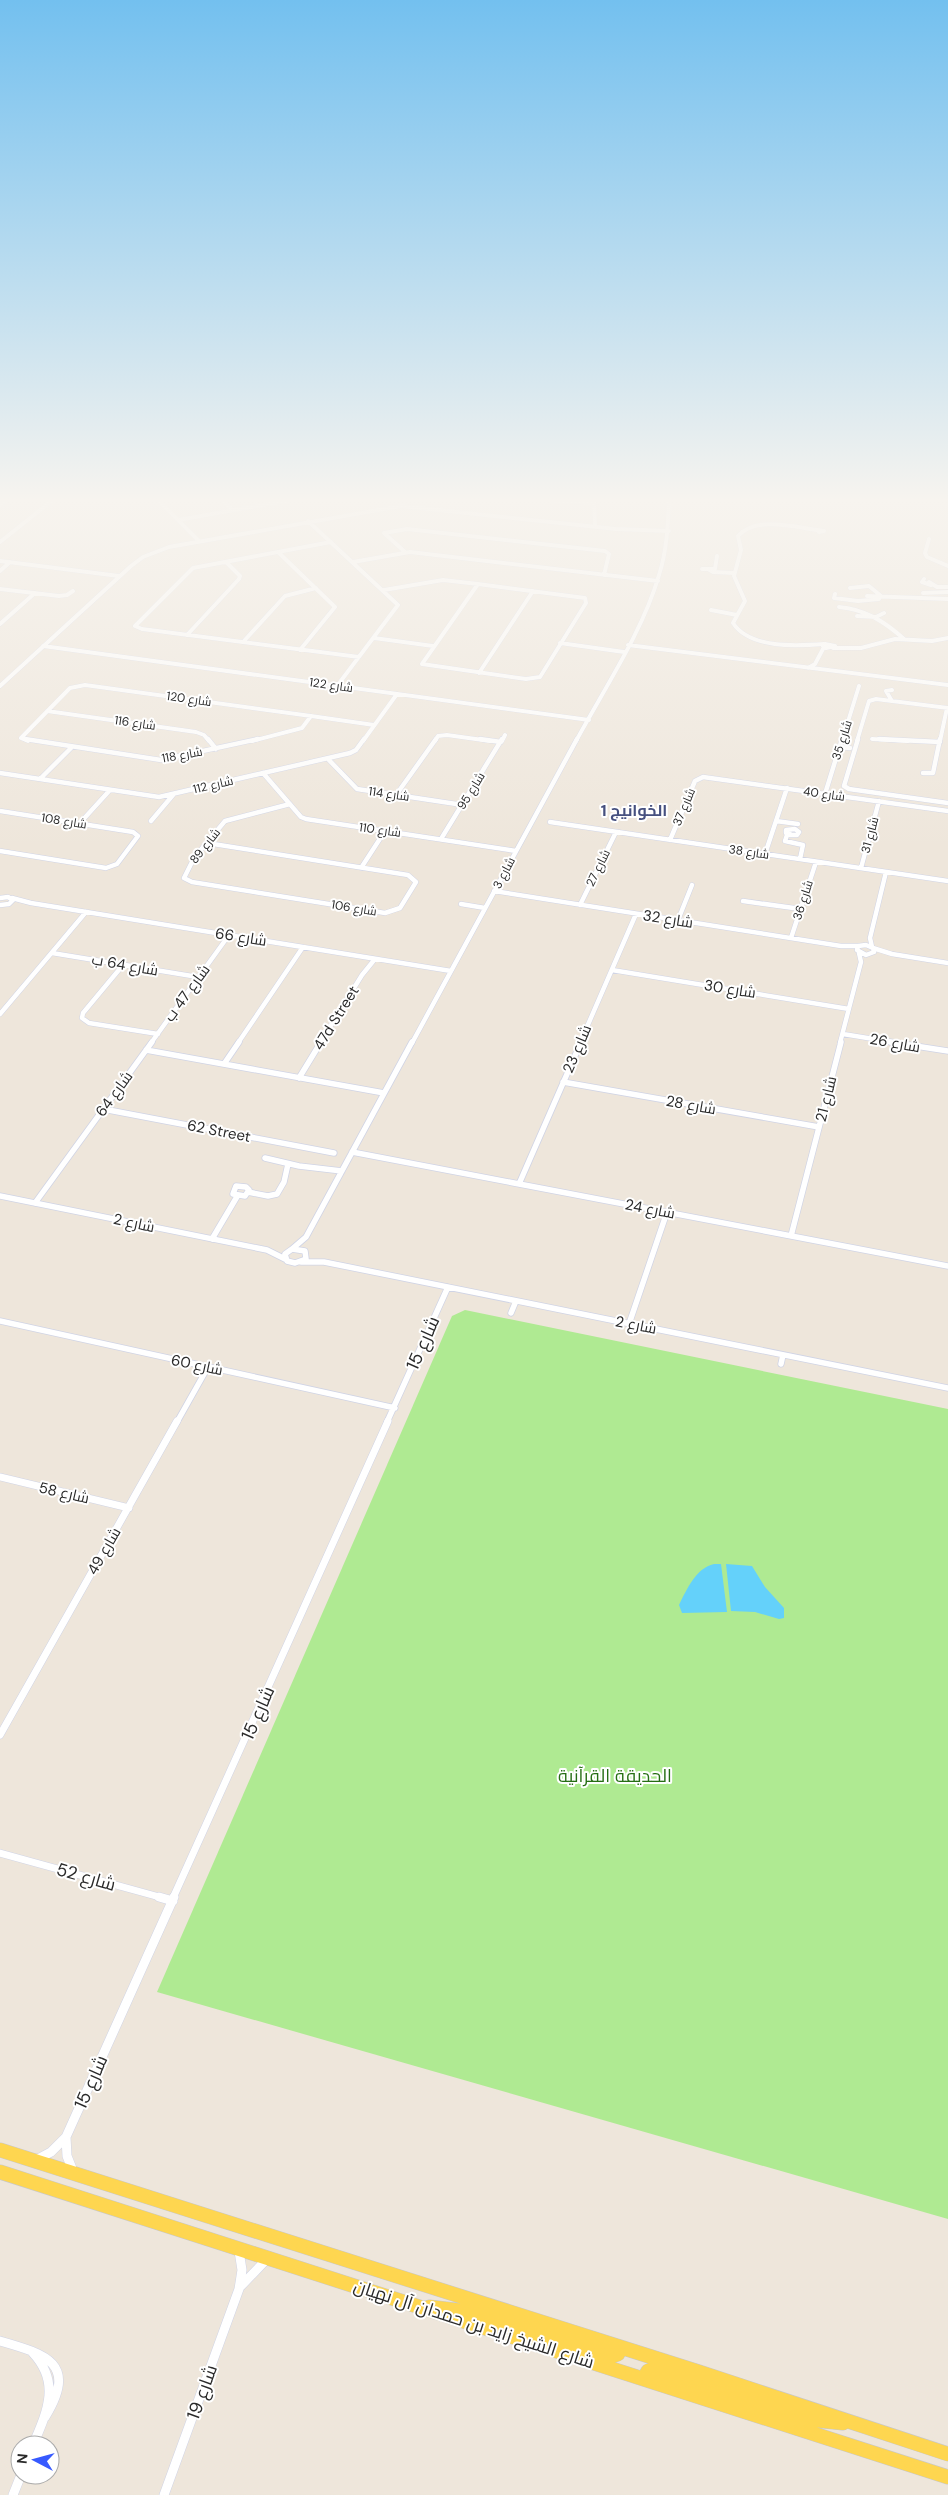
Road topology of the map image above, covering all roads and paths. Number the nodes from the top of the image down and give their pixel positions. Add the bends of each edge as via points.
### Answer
1 (10, 615) edge
2 (76, 615) edge
3 (144, 615) edge
4 (206, 615) edge
5 (267, 615) edge
6 (328, 615) edge
7 (392, 615) edge
8 (455, 615) edge
9 (517, 615) edge
10 (578, 615) edge
11 (642, 615) edge
12 (871, 615) edge
13 (880, 615) edge
14 (737, 616) edge
15 (857, 616) dead end
16 (876, 618) junction
17 (0, 624) edge
18 (187, 635) junction
19 (374, 638) junction
20 (948, 638) edge
21 (904, 639) junction
22 (243, 642) junction
23 (560, 644) junction
24 (628, 645) junction
25 (43, 646) junction
26 (433, 646) junction
27 (823, 646) junction
28 (833, 647) junction
29 (300, 650) junction
30 (624, 652) junction
31 (359, 657) junction
32 (808, 668) junction
33 (822, 669) junction
34 (479, 673) junction
35 (948, 685) edge
36 (0, 686) edge
37 (337, 686) junction
38 (859, 686) dead end
39 (892, 690) dead end
40 (397, 694) junction
41 (892, 701) junction
42 (947, 708) edge
43 (47, 711) junction
44 (311, 716) junction
45 (589, 720) junction
46 (374, 725) junction
47 (24, 734) joint
48 (505, 735) dead end
49 (872, 739) dead end
50 (501, 742) junction
51 (940, 742) junction
52 (840, 747) junction
53 (71, 748) junction
54 (852, 748) junction
55 (216, 749) junction
56 (328, 759) junction
57 (0, 773) edge
58 (263, 773) junction
59 (923, 773) dead end
60 (701, 778) joint
61 (40, 779) junction
62 (787, 788) junction
63 (110, 790) junction
64 (175, 794) junction
65 (825, 794) junction
66 (396, 795) junction
67 (157, 796) junction
68 (879, 801) junction
69 (166, 802) junction
70 (948, 803) edge
71 (290, 804) junction
72 (463, 805) junction
73 (0, 811) edge
74 (948, 811) edge
75 (776, 821) junction
76 (150, 822) dead end
77 (550, 822) dead end
78 (79, 824) junction
79 (773, 829) junction
80 (385, 831) junction
81 (616, 832) junction
82 (788, 833) junction
83 (441, 839) junction
84 (670, 840) junction
85 (207, 844) junction
86 (516, 850) junction
87 (0, 851) edge
88 (764, 854) junction
89 (800, 859) junction
90 (816, 862) junction
91 (361, 868) junction
92 (861, 868) junction
93 (886, 872) junction
94 (184, 878) joint
95 (948, 881) edge
96 (692, 885) dead end
97 (494, 891) junction
98 (1, 897) edge
99 (12, 898) junction
100 (744, 901) dead end
101 (31, 903) junction
102 (8, 904) junction
103 (461, 904) dead end
104 (580, 904) junction
105 (0, 905) edge
106 (485, 908) junction
107 (0, 909) edge
108 (800, 909) junction
109 (86, 912) junction
110 (636, 914) junction
111 (678, 920) junction
112 (229, 935) junction
113 (792, 938) junction
114 (870, 938) junction
115 (860, 945) junction
116 (841, 946) junction
117 (303, 947) junction
118 (872, 947) junction
119 (52, 952) junction
120 (859, 952) junction
121 (871, 954) junction
122 (892, 954) junction
123 (375, 959) junction
124 (861, 962) junction
125 (948, 962) edge
126 (123, 964) junction
127 (612, 970) junction
128 (450, 972) junction
129 (198, 977) junction
130 (849, 1009) junction
131 (0, 1014) edge
132 (158, 1034) junction
133 (843, 1034) junction
134 (146, 1050) junction
135 (948, 1052) edge
136 (224, 1064) junction
137 (299, 1078) junction
138 (563, 1082) junction
139 (384, 1093) junction
140 (103, 1110) junction
141 (819, 1128) junction
142 (352, 1152) junction
143 (334, 1153) dead end
144 (265, 1158) dead end
145 (288, 1164) junction
146 (342, 1171) junction
147 (519, 1184) junction
148 (248, 1192) junction
149 (238, 1195) junction
150 (0, 1196) edge
151 (35, 1203) junction
152 (667, 1212) junction
153 (791, 1236) junction
154 (306, 1237) junction
155 (212, 1239) junction
156 (267, 1250) junction
157 (291, 1250) junction
158 (307, 1253) junction
159 (286, 1259) junction
160 (301, 1262) junction
161 (324, 1262) junction
162 (948, 1266) edge
163 (448, 1287) junction
164 (516, 1301) junction
165 (511, 1313) dead end
166 (0, 1321) edge
167 (629, 1324) junction
168 (783, 1355) junction
169 (781, 1364) dead end
170 (208, 1367) junction
171 (948, 1388) edge
172 (395, 1408) junction
173 (0, 1477) edge
174 (129, 1508) junction
175 (0, 1736) edge
176 (0, 1853) edge
177 (172, 1902) junction
178 (66, 2137) junction
179 (0, 2150) edge
180 (32, 2160) junction
181 (0, 2172) edge
182 (74, 2173) junction
183 (239, 2249) junction
184 (268, 2258) junction
185 (239, 2289) junction
186 (422, 2308) junction
187 (0, 2341) edge
188 (620, 2348) junction
189 (644, 2378) junction
190 (848, 2422) junction
191 (37, 2435) edge
192 (948, 2454) edge
193 (948, 2477) edge
194 (164, 2495) edge

1 - 17 street
2 - 25 street
3 - 18 street via 135,625 138,629
4 - 18 street
5 - 22 street
6 - 29 street
7 - 19 street
8 - 26 street
9 - 34 street
10 - 23 street
11 - 24 street, شارع 3
12 - 16 street
13 - 16 street
14 - 27 street via 734,626 752,638
15 - 16 street
16 - 21 street
18 - 22 street
19 - 26 street
19 - 31 street
20 - 21 street
21 - 28 street via 867,647
22 - 29 street
23 - 30 street
23 - 34 street via 538,679
24 - 30 street, شارع 3
24 - 32 street
25 - 36 street
25 - 37 street, شارع 122
26 - 34 street via 422,662 424,665
27 - 28 street
27 - 32 street via 815,664
28 - 33 street via 822,656 819,664
29 - 31 street
30 - 45 street, شارع 3
31 - 37 street
32 - 33 street
33 - 35 street
37 - 40 street, شارع 122
38 - 52 street, شارع 35
39 - 41 street via 886,691
40 - 45 street, شارع 122
40 - 46 street, شارع 112
41 - 42 street
41 - 54 street via 869,701
42 - 51 street
43 - 44 street, شارع 120 via 70,688 85,685
43 - 47 street, شارع 120
43 - 55 street, شارع 116 via 196,732 204,735
44 - 46 street, شارع 120
44 - 55 street, شارع 118 via 296,731
45 - 86 street, شارع 3
46 - 56 street, شارع 112 via 356,750
47 - 53 street, شارع 118 via 22,738 25,741
48 - 50 street, شارع 95
49 - 51 street
50 - 66 street via 438,736
50 - 72 street, شارع 95
51 - 59 street via 933,773
52 - 54 street
52 - 65 street, شارع 35
53 - 55 street, شارع 118 via 161,760
53 - 61 street
54 - 70 street via 846,789
56 - 58 street, شارع 112
56 - 66 street, شارع 114 via 357,788
57 - 61 street, شارع 112
58 - 64 street, شارع 112
58 - 71 street, شارع 110
60 - 62 street, شارع 40
60 - 84 street, شارع 37 via 695,781
61 - 63 street, شارع 112
62 - 65 street, شارع 40
62 - 75 street
63 - 67 street, شارع 112
63 - 78 street
64 - 67 street, شارع 112
64 - 69 street
65 - 68 street, شارع 40
66 - 72 street, شارع 114
67 - 69 street
68 - 74 street, شارع 40
68 - 92 street, شارع 31
69 - 76 street
71 - 80 street, شارع 110 via 306,819
71 - 85 street, شارع 89 via 228,820
72 - 83 street, شارع 95
73 - 78 street, شارع 108
75 - 79 street
75 - 82 street via 801,825 794,828 799,834
77 - 81 street, شارع 38
78 - 87 street, شارع 108 via 127,831 135,836 135,841 110,867
79 - 82 street
79 - 88 street
80 - 83 street, شارع 110
80 - 91 street
81 - 84 street, شارع 38
81 - 104 street, شارع 27
82 - 89 street via 787,842 804,846
83 - 86 street, شارع 110
84 - 88 street, شارع 38
85 - 91 street, شارع 106
85 - 94 street, شارع 89 via 183,874
86 - 97 street, شارع 3
88 - 89 street, شارع 38
89 - 90 street, شارع 38
90 - 92 street, شارع 38
90 - 108 street, شارع 36
91 - 94 street, شارع 106 via 408,875 416,882 400,908 385,913 192,882
92 - 93 street, شارع 38
93 - 95 street, شارع 38
93 - 114 street
96 - 111 street
97 - 104 street, شارع 32
97 - 106 street, شارع 3
98 - 99 street, شارع 66
99 - 101 street, شارع 66
99 - 102 street
100 - 108 street
101 - 102 street, شارع 66
101 - 109 street, شارع 66
102 - 105 street, شارع 66
102 - 107 street
103 - 106 street
104 - 110 street, شارع 32
106 - 128 street, شارع 3
108 - 113 street, شارع 36
109 - 112 street, شارع 66
109 - 119 street
110 - 111 street, شارع 32
110 - 127 street, شارع 23
111 - 113 street, شارع 32
112 - 117 street, شارع 66
112 - 129 street, شارع 47 ب
113 - 116 street, شارع 32
114 - 115 street
114 - 118 street
115 - 116 street, شارع 32
115 - 118 street, شارع 32
115 - 120 street via 857,948
116 - 120 street, شارع 32
117 - 123 street, شارع 66
117 - 136 street
118 - 121 street via 874,951
118 - 122 street
119 - 126 street, شارع 64 ب
119 - 131 street
120 - 121 street, شارع 32
120 - 124 street, شارع 21
121 - 122 street
121 - 124 street
122 - 125 street
123 - 128 street, شارع 66
123 - 137 street, 47d Street
124 - 130 street, شارع 21
126 - 129 street, شارع 64 ب
126 - 132 street via 83,1013 84,1020
127 - 130 street, شارع 30
127 - 138 street, شارع 23
128 - 139 street, شارع 3
129 - 132 street, شارع 47 ب
130 - 133 street, شارع 21
132 - 134 street, شارع 47 ب
133 - 135 street, شارع 26
133 - 141 street, شارع 21
134 - 136 street
134 - 140 street, شارع 64
136 - 137 street
137 - 139 street
138 - 141 street, شارع 28
138 - 147 street, شارع 23
139 - 142 street, شارع 3
140 - 143 street, 62 Street
140 - 151 street, شارع 64
141 - 153 street, شارع 21
142 - 146 street, شارع 3
142 - 147 street, شارع 24
144 - 145 street
145 - 146 street
145 - 148 street via 277,1194 268,1196
146 - 154 street, شارع 3
147 - 152 street, شارع 24
148 - 149 street via 245,1196
148 - 149 street via 248,1188 237,1186 232,1192
149 - 155 street
150 - 151 street, شارع 2
151 - 155 street, شارع 2
152 - 153 street, شارع 24
152 - 167 street
153 - 162 street, شارع 24
154 - 157 street, شارع 3
154 - 158 street, شارع 3
155 - 156 street, شارع 2
156 - 157 street, شارع 2
156 - 159 street, شارع 2
157 - 158 street via 300,1249
157 - 159 street
158 - 160 street
158 - 161 street, شارع 2
159 - 160 street via 292,1263
160 - 161 street, شارع 2
161 - 163 street, شارع 2
163 - 164 street, شارع 2
163 - 172 street, شارع 15
164 - 165 street
164 - 167 street, شارع 2
166 - 170 street, شارع 60
167 - 168 street, شارع 2
168 - 169 street
168 - 171 street, شارع 2
170 - 172 street, شارع 60
170 - 174 street, شارع 49
172 - 177 street, شارع 15
173 - 174 street, شارع 58
174 - 175 street, شارع 49
176 - 177 street, شارع 52
177 - 178 street, شارع 15
178 - 180 street, شارع 15 via 51,2152
178 - 182 street via 67,2156
179 - 180 main road, شارع الشيخ زايد بن حمدان آل نهيان
180 - 182 main road, شارع الشيخ زايد بن حمدان آل نهيان
181 - 183 main road, شارع الشيخ زايد بن حمدان آل نهيان
182 - 188 main road, شارع الشيخ زايد بن حمدان آل نهيان
183 - 184 main road, شارع الشيخ زايد بن حمدان آل نهيان
183 - 185 street, شارع 19 via 242,2270
184 - 185 street, شارع 19
184 - 186 main road, شارع الشيخ زايد بن حمدان آل نهيان
185 - 194 street, شارع 19
186 - 188 main road via 463,2311 609,2357 618,2354
186 - 189 main road, شارع الشيخ زايد بن حمدان آل نهيان
187 - 191 street via 32,2352 54,2379
188 - 190 main road, شارع الشيخ زايد بن حمدان آل نهيان
189 - 190 main road via 648,2371 654,2369 814,2420
189 - 193 main road, شارع الشيخ زايد بن حمدان آل نهيان
190 - 192 main road, شارع الشيخ زايد بن حمدان آل نهيان

